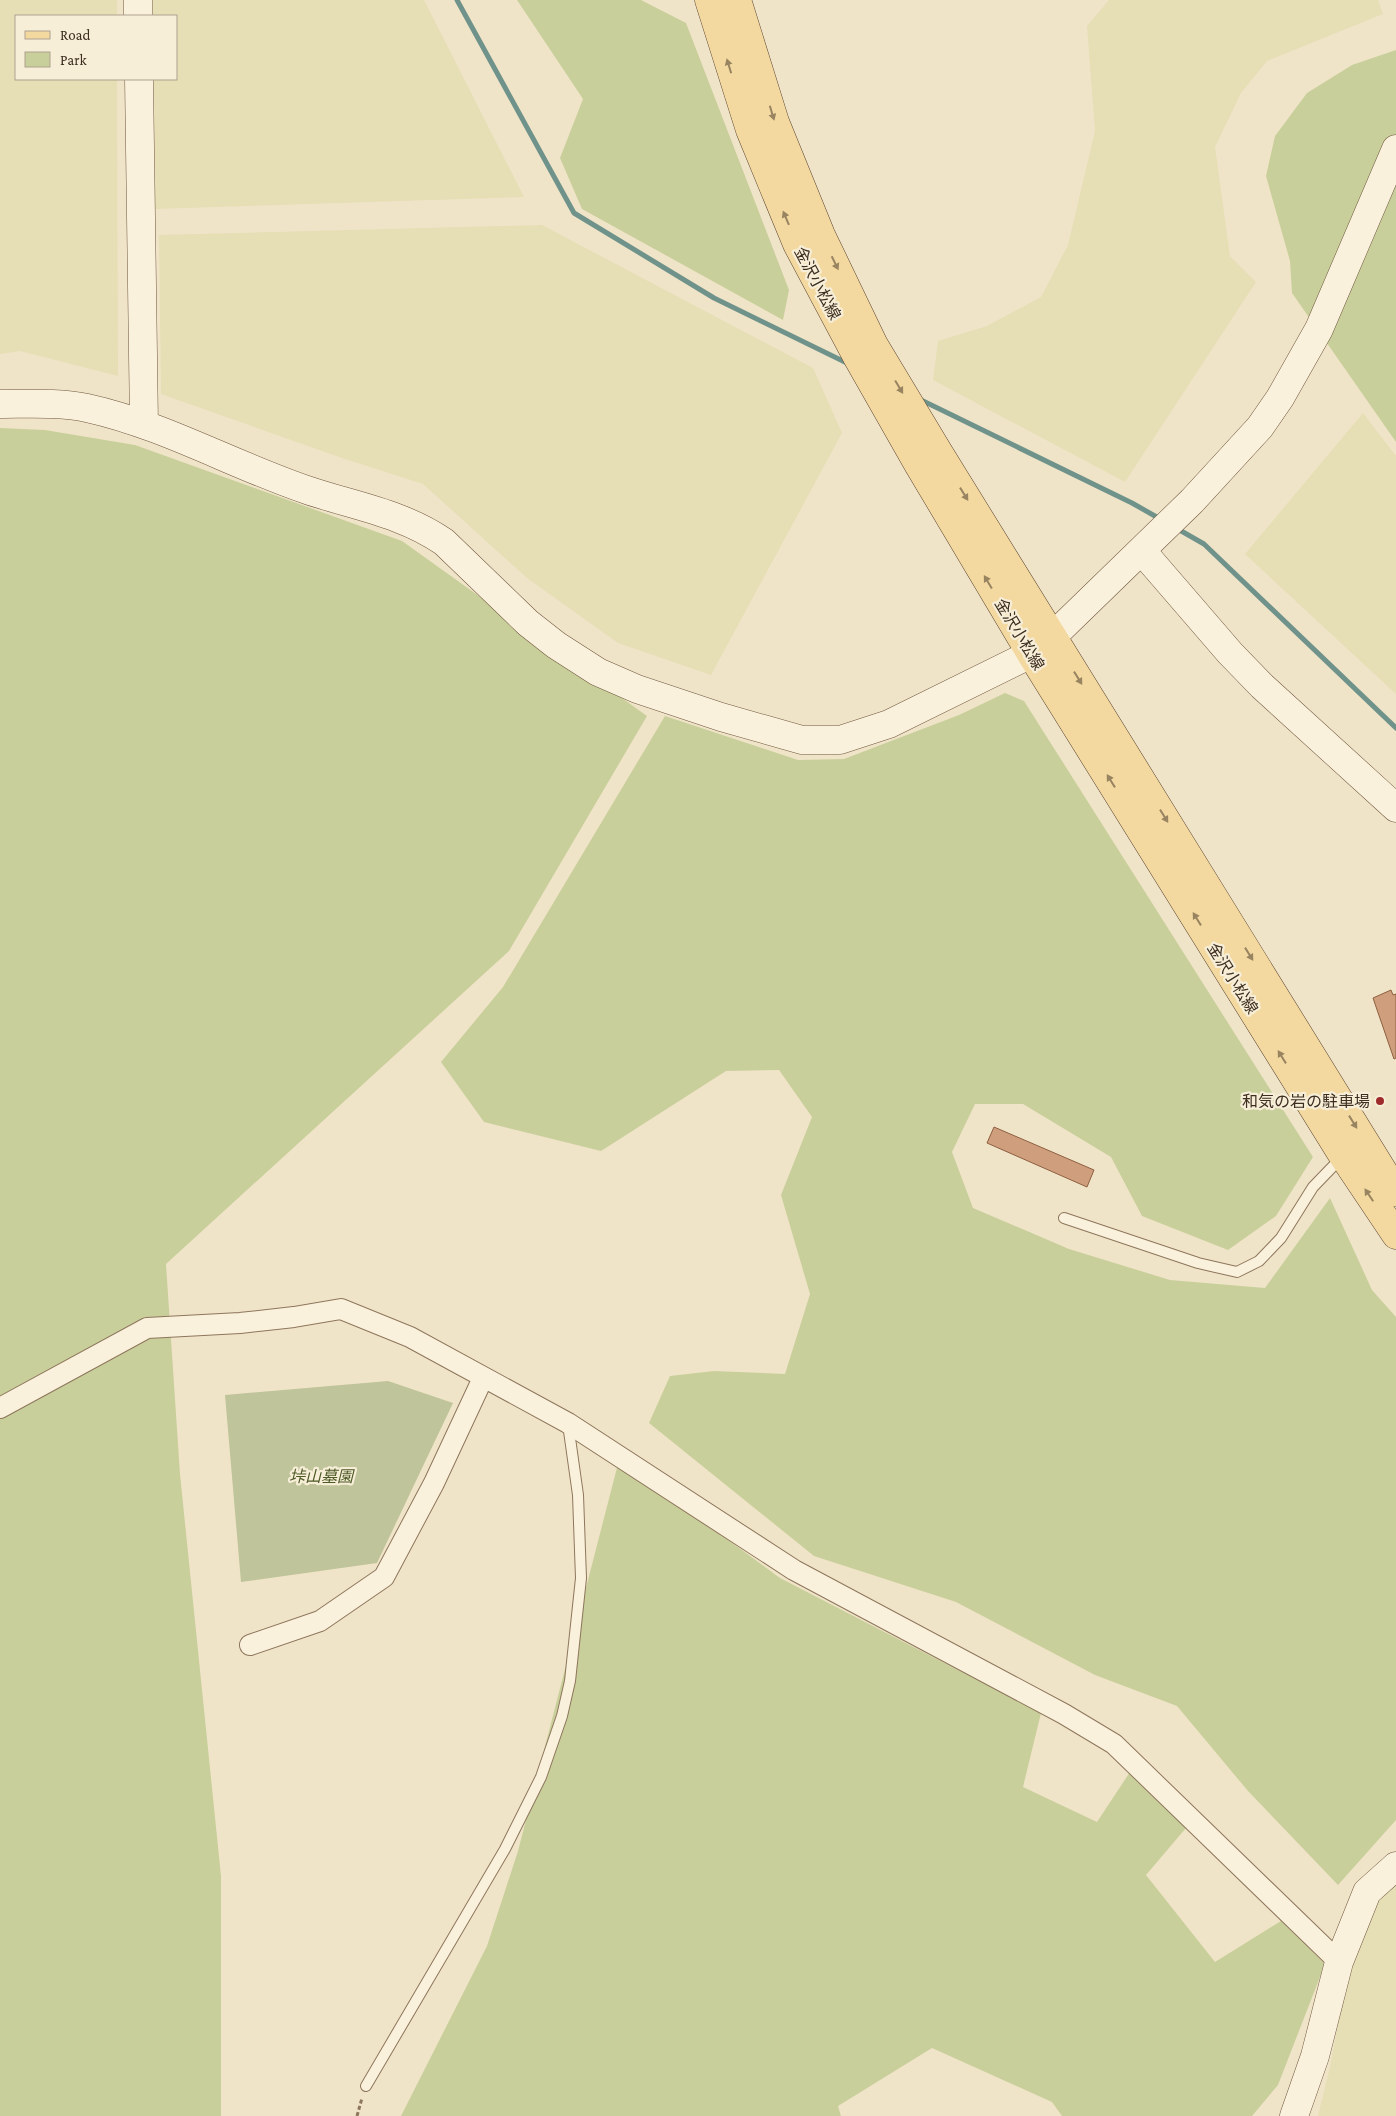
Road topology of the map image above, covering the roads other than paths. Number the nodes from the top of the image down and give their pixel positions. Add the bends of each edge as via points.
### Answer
1 (138, 0) edge
2 (709, 0) edge
3 (737, 0) edge
4 (138, 15) edge
5 (139, 80) edge
6 (1396, 148) edge
7 (865, 350) junction
8 (0, 404) edge
9 (144, 424) junction
10 (928, 458) junction
11 (1144, 548) junction
12 (1053, 636) junction
13 (1031, 654) junction
14 (1396, 808) edge
15 (1343, 1156) junction
16 (1396, 1192) edge
17 (1064, 1218) dead end
18 (1396, 1235) edge
19 (482, 1378) junction
20 (0, 1408) edge
21 (568, 1423) junction
22 (250, 1645) dead end
23 (1396, 1866) edge
24 (1339, 1962) junction
25 (366, 2086) road end
26 (1294, 2116) edge

1 - 4 street
7 -> 2 main road, 金沢小松線 via 797,244 750,130
3 -> 7 main road, 金沢小松線 via 775,122
5 - 9 street
6 - 11 street via 1319,328 1296,371 1260,427
7 - 10 main road, 金沢小松線
8 - 9 street via 86,408
9 - 13 street via 250,469 399,518 429,532 528,623 556,645 616,681 802,740 840,740 889,724
10 -> 12 main road, 金沢小松線
13 -> 10 main road, 金沢小松線
11 - 12 street
11 - 14 street via 1262,686
12 - 13 street
12 -> 16 main road, 金沢小松線
15 -> 13 main road, 金沢小松線
15 - 17 lane via 1313,1187 1281,1238 1259,1261 1237,1272 1198,1263
18 -> 15 main road, 金沢小松線
19 - 20 street via 410,1337 341,1309 240,1323 147,1328
19 - 21 street
19 - 22 street via 434,1483 384,1577 320,1621
21 - 24 street via 794,1570 1114,1744
21 - 25 lane via 578,1495 581,1578 570,1681 562,1716 541,1777 506,1848
23 - 24 street via 1368,1892
24 - 26 street via 1315,2056

